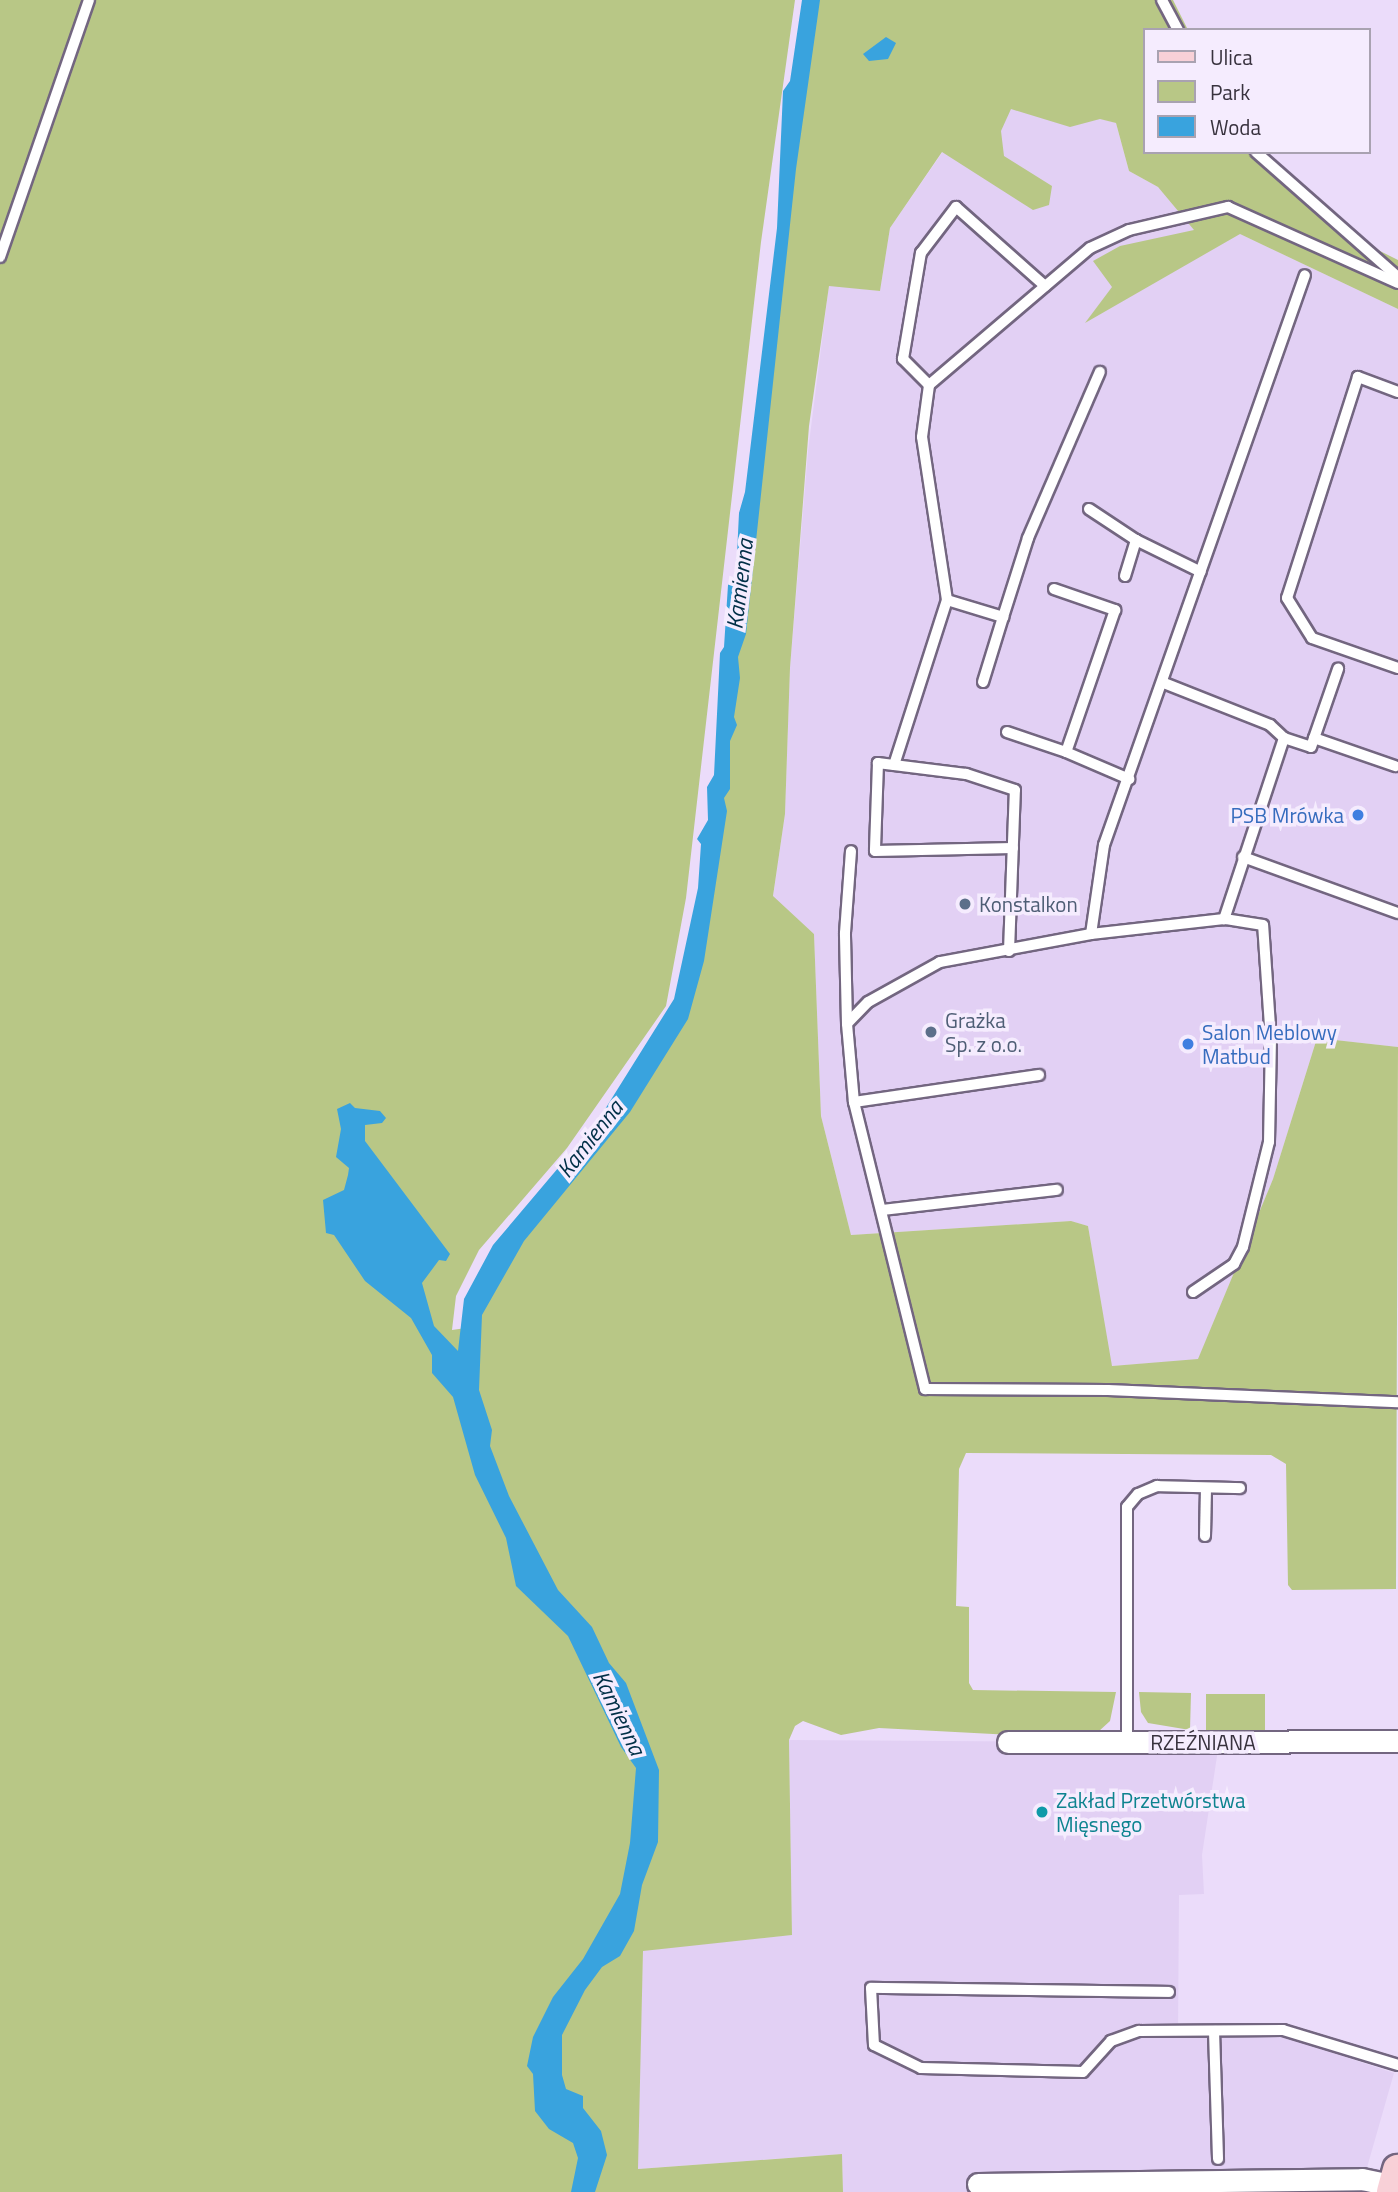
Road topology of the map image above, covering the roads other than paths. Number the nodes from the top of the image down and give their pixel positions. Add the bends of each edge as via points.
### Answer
1 (89, 0) edge
2 (1162, 0) edge
3 (1177, 28) edge
4 (1258, 154) edge
5 (0, 257) edge
6 (1305, 275) dead end
7 (1398, 277) edge
8 (1398, 283) edge
9 (1045, 286) junction
10 (1100, 372) dead end
11 (929, 385) junction
12 (1398, 393) edge
13 (1089, 509) dead end
14 (1136, 540) junction
15 (1201, 572) junction
16 (1125, 576) dead end
17 (1054, 589) dead end
18 (947, 600) junction
19 (1003, 617) junction
20 (1398, 668) edge
21 (1338, 669) dead end
22 (983, 681) dead end
23 (1164, 683) junction
24 (1007, 733) dead end
25 (1284, 738) junction
26 (1314, 738) junction
27 (1066, 752) junction
28 (894, 765) junction
29 (1395, 766) dead end
30 (1129, 779) junction
31 (1013, 848) junction
32 (852, 851) dead end
33 (1243, 857) junction
34 (1398, 913) edge
35 (1224, 919) junction
36 (1091, 934) junction
37 (1009, 951) junction
38 (847, 1024) junction
39 (1039, 1075) dead end
40 (854, 1102) junction
41 (1057, 1190) dead end
42 (883, 1210) junction
43 (1194, 1292) dead end
44 (1398, 1402) edge
45 (1206, 1488) junction
46 (1240, 1488) dead end
47 (1205, 1536) dead end
48 (1398, 1741) edge
49 (1008, 1742) dead end
50 (1127, 1742) junction
51 (1169, 1992) dead end
52 (1214, 2031) junction
53 (1398, 2065) edge
54 (1218, 2159) dead end
55 (1394, 2183) edge
56 (978, 2184) dead end

1 - 5 lane
2 - 3 lane
4 - 7 lane
6 - 15 lane
8 - 9 lane via 1228,208 1109,237
9 - 11 lane
9 - 11 lane via 956,208 921,253 903,359
10 - 19 lane via 1028,538
11 - 18 lane via 922,437
12 - 20 lane via 1358,377 1287,598 1312,638
13 - 14 lane
14 - 15 lane
14 - 16 lane
15 - 23 lane
17 - 27 lane via 1115,610
18 - 19 lane
18 - 28 lane
19 - 22 lane
21 - 26 lane
23 - 25 lane via 1270,724
23 - 30 lane
24 - 27 lane
25 - 26 lane via 1311,747
25 - 33 lane
26 - 29 lane
27 - 30 lane
28 - 31 lane via 966,774 1015,790
28 - 31 lane via 878,763 875,850
30 - 36 lane via 1099,863
31 - 37 lane
32 - 38 lane via 845,933
33 - 34 lane
33 - 35 lane
35 - 36 lane
35 - 43 lane via 1263,925 1271,1041 1269,1142 1243,1247 1234,1264
36 - 37 lane
37 - 38 lane via 940,962 868,1002
38 - 40 lane
39 - 40 lane
40 - 42 lane
41 - 42 lane
42 - 44 lane via 925,1389 1108,1390
45 - 46 lane
45 - 47 lane
45 - 50 lane via 1147,1488 1127,1507
48 - 50 street, RZEŹNIANA
49 - 50 street, RZEŹNIANA
51 - 52 lane via 872,1988 874,2045 921,2068 1083,2072 1111,2041 1139,2031
52 - 53 lane via 1283,2030
52 - 54 lane
55 - 56 street via 1362,2179

